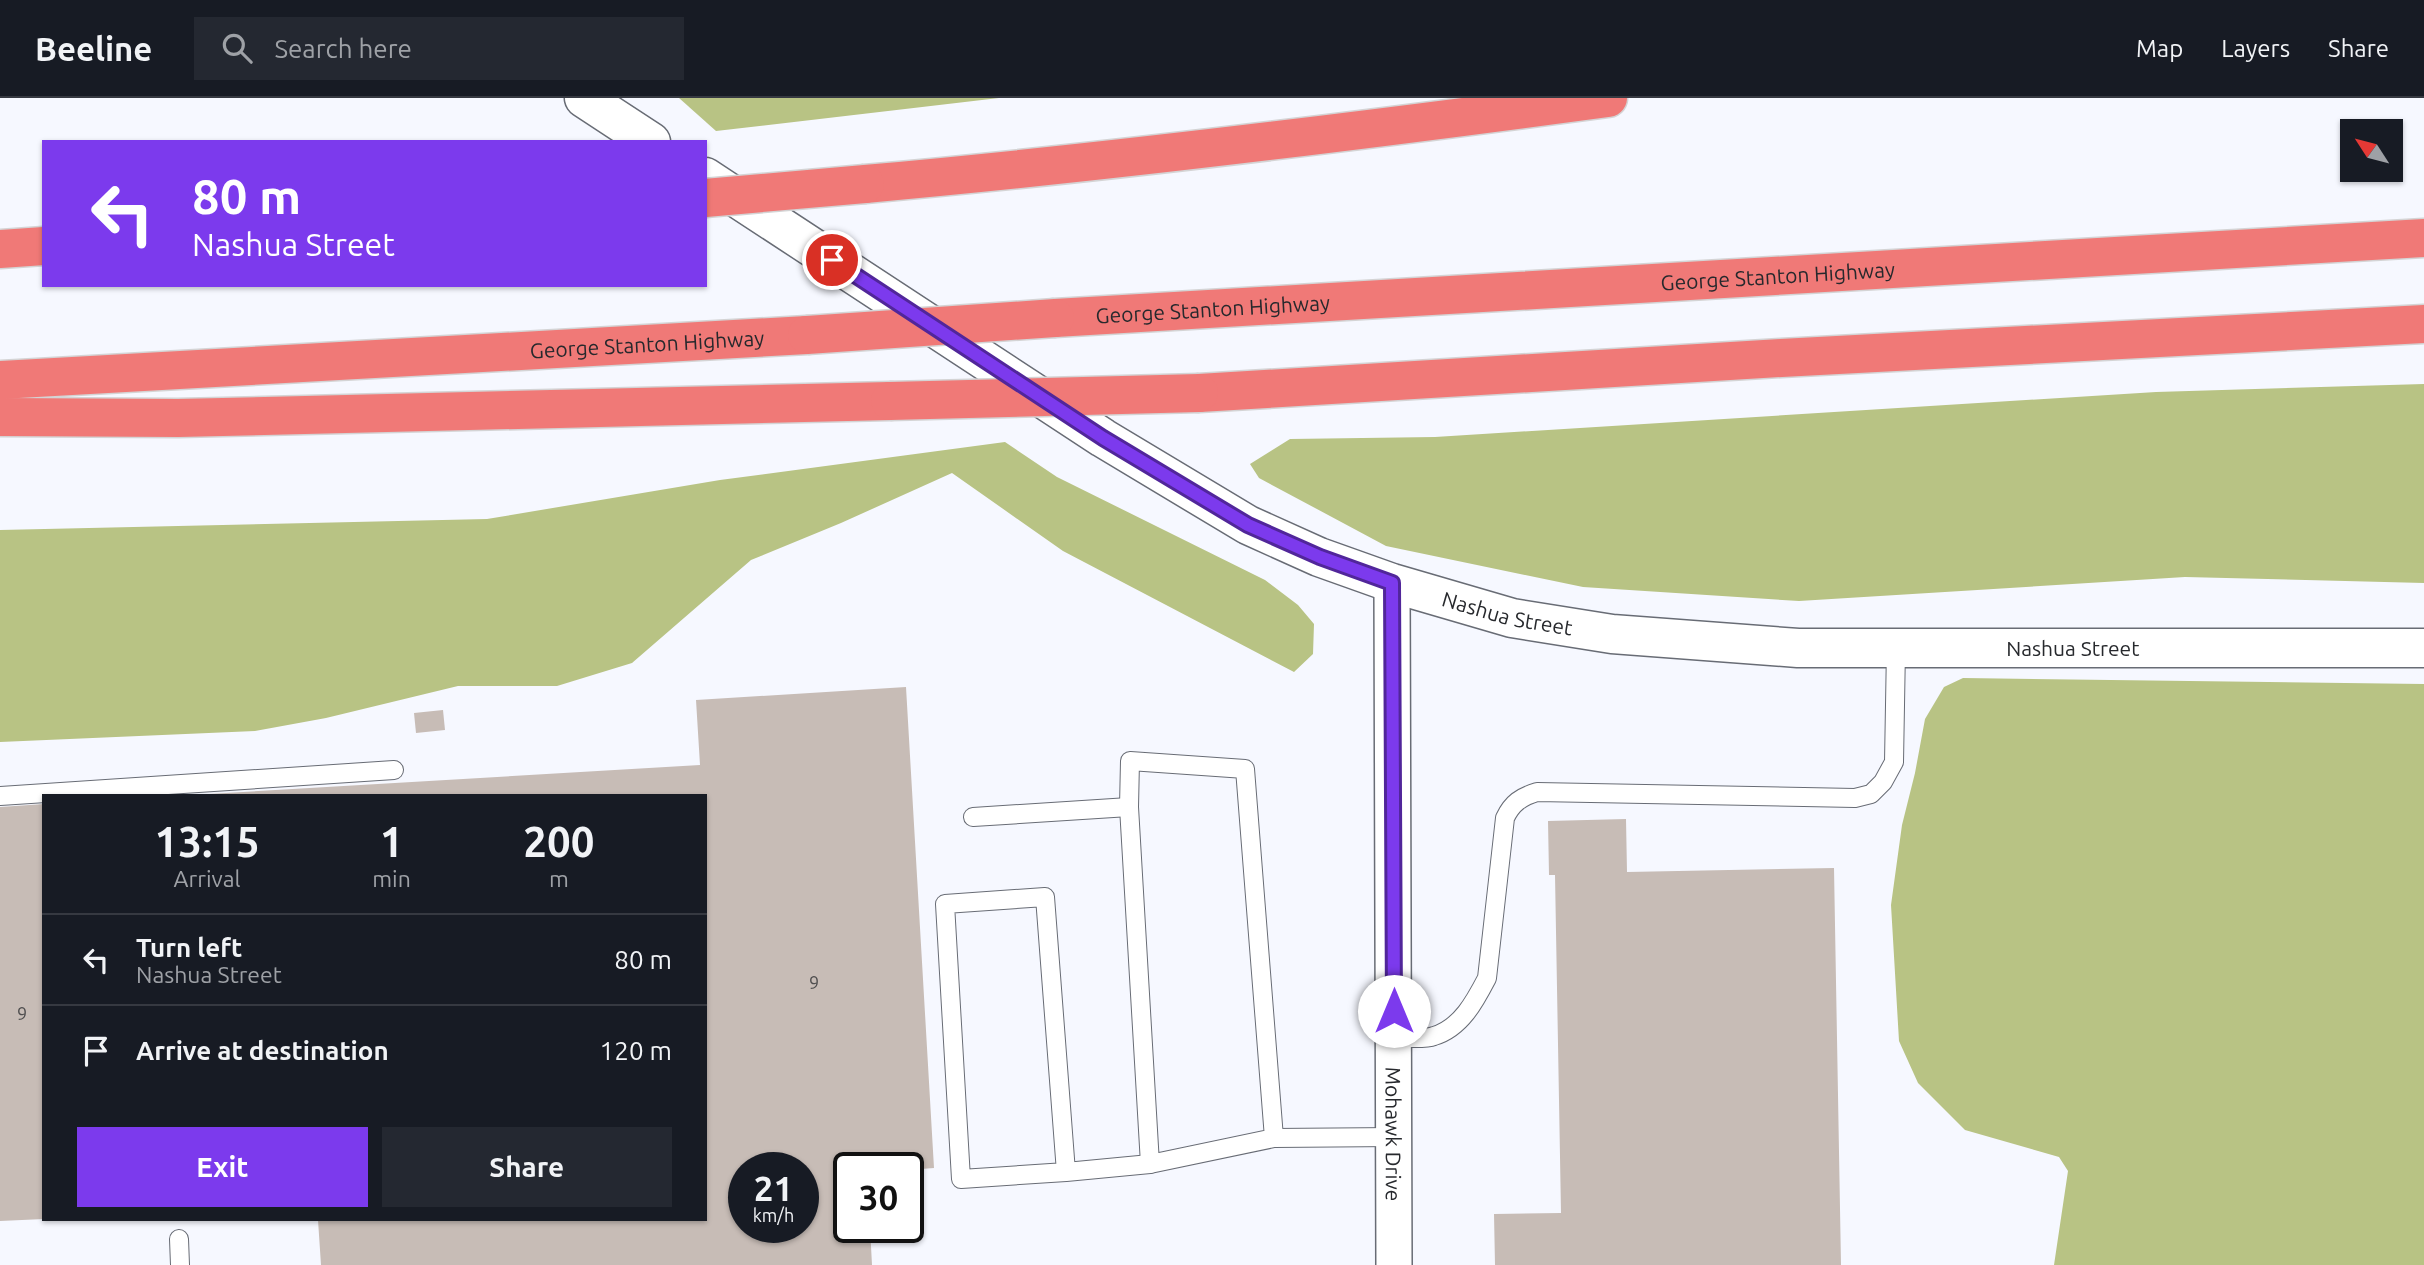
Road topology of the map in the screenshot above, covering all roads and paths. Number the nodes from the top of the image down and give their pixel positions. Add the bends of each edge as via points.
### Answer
1 (584, 98) edge
2 (1608, 98) edge
3 (648, 140) edge
4 (707, 178) edge
5 (707, 198) edge
6 (2424, 238) edge
7 (42, 246) edge
8 (0, 249) edge
9 (2424, 324) edge
10 (0, 380) edge
11 (0, 417) edge
12 (1392, 583) junction
13 (1896, 648) junction
14 (2424, 648) edge
15 (394, 770) dead end
16 (0, 796) edge
17 (1129, 807) junction
18 (974, 817) dead end
19 (1395, 1038) junction
20 (1395, 1137) junction
21 (1274, 1138) junction
22 (1150, 1164) junction
23 (1066, 1172) junction
24 (179, 1239) dead end
25 (180, 1265) edge
26 (1394, 1265) edge

1 - 3 main road
2 - 5 highway, bridge via 995,172
4 - 12 main road, Nashua Street via 1103,438 1248,525
6 - 10 highway, George Stanton Highway, bridge
7 - 8 highway
9 - 11 highway, bridge via 1199,393 178,418
12 - 13 main road, Nashua Street via 1512,618 1612,634 1798,648
12 - 19 street, Mohawk Drive
13 - 14 main road, Nashua Street
13 - 19 lane via 1894,762 1871,794 1855,798 1537,792 1522,797 1504,818 1487,978 1475,1001 1461,1020 1433,1037
15 - 16 lane
17 - 18 lane
17 - 21 lane via 1130,761 1245,769
17 - 22 lane
19 - 20 street, Mohawk Drive
20 - 21 lane
20 - 26 street, Mohawk Drive
21 - 22 lane
22 - 23 lane
23 - 23 lane via 961,1178 945,904 1045,897
24 - 25 lane

